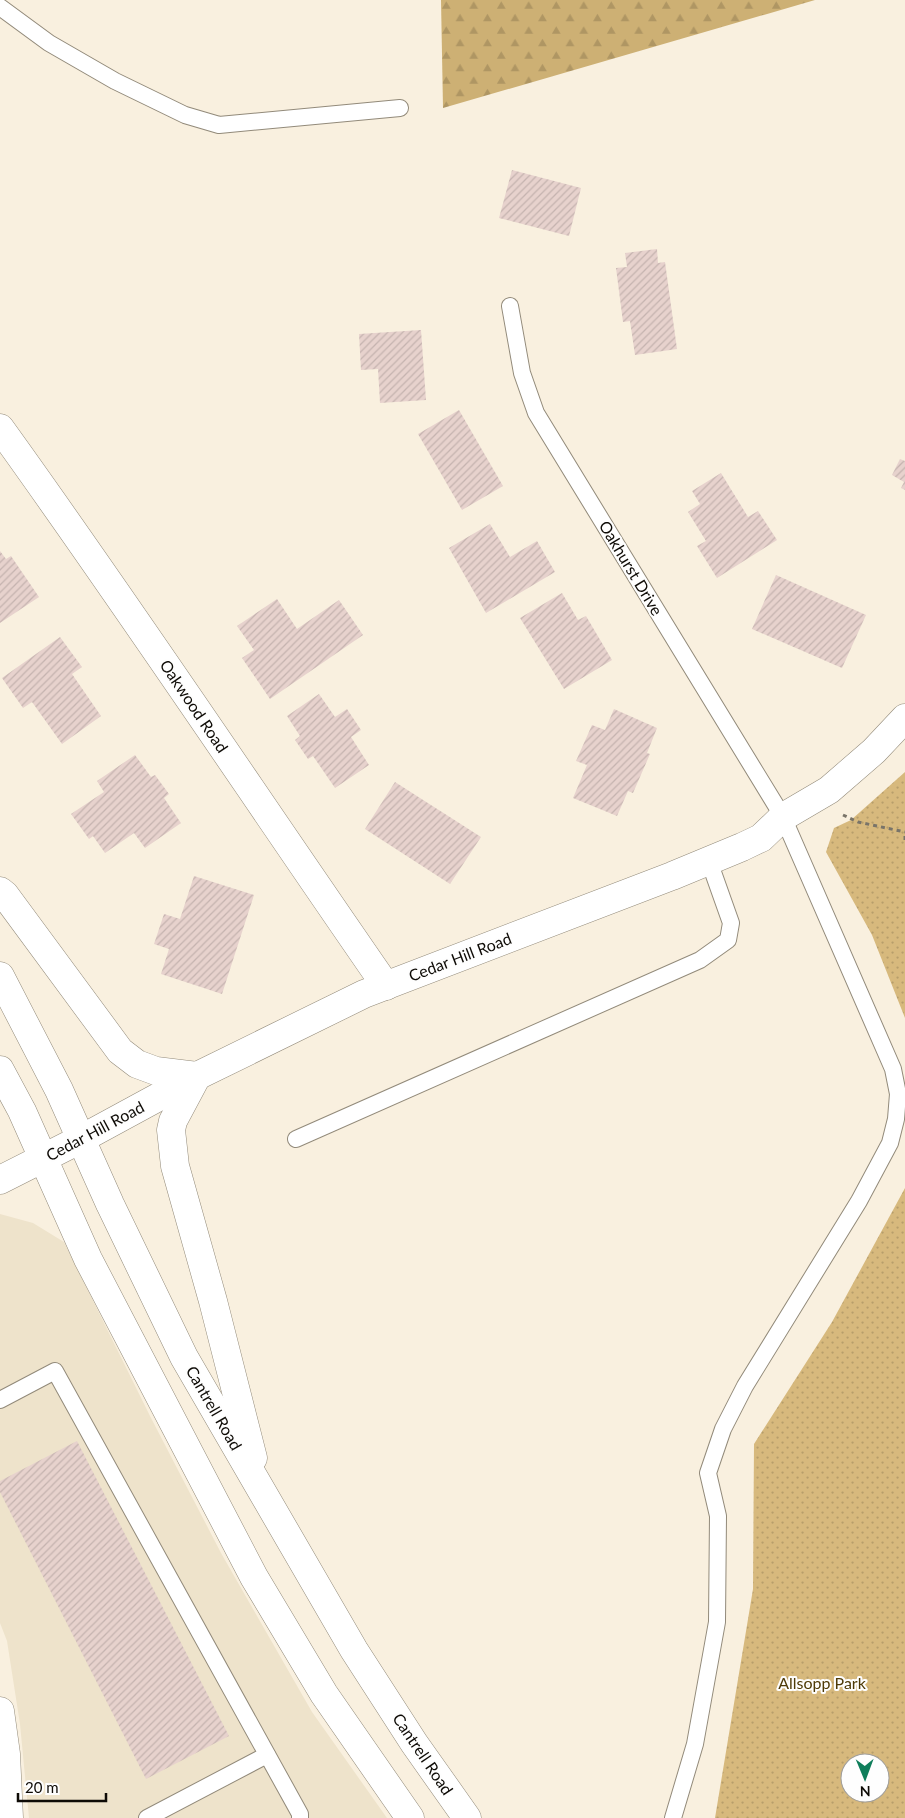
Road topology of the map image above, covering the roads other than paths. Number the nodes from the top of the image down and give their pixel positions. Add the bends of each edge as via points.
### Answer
1 (0, 7) edge
2 (400, 108) dead end
3 (510, 306) dead end
4 (0, 428) edge
5 (905, 718) edge
6 (783, 817) junction
7 (709, 861) junction
8 (0, 891) edge
9 (0, 976) edge
10 (386, 986) junction
11 (0, 1070) edge
12 (197, 1076) junction
13 (81, 1139) junction
14 (296, 1139) dead end
15 (43, 1159) junction
16 (0, 1180) edge
17 (0, 1400) edge
18 (261, 1488) junction
19 (0, 1710) edge
20 (268, 1755) junction
21 (9, 1818) edge
22 (147, 1818) edge
23 (300, 1818) edge
24 (410, 1818) edge
25 (466, 1818) edge
26 (673, 1818) edge

1 - 2 lane via 49,43 115,81 185,115 219,126
3 - 6 lane, Oakhurst Drive via 522,373 536,413
4 - 10 main road, Oakwood Road
5 - 6 main road, Cedar Hill Road via 874,751 829,790
6 - 7 main road, Cedar Hill Road via 761,838
6 - 26 lane, Oakhurst Drive via 893,1070 898,1094 896,1120 890,1143 859,1201 722,1429 708,1473 718,1516 717,1622 695,1744
7 - 10 main road, Cedar Hill Road
7 - 14 lane via 731,923 728,940 700,960
8 - 12 main road via 120,1051 137,1064 156,1071
9 - 13 main road, Cantrell Road
10 - 12 main road, Cedar Hill Road
11 - 15 main road
12 - 13 main road, Cedar Hill Road
12 - 18 main road via 173,1121 175,1166 214,1301
13 - 15 main road, Cedar Hill Road
13 - 18 main road, Cantrell Road via 184,1357
15 - 16 main road, Cedar Hill Road
15 - 24 main road via 88,1259 254,1577 324,1694
17 - 20 lane via 56,1371
18 - 25 main road, Cantrell Road via 354,1650
19 - 21 main road
20 - 22 lane
20 - 23 lane

